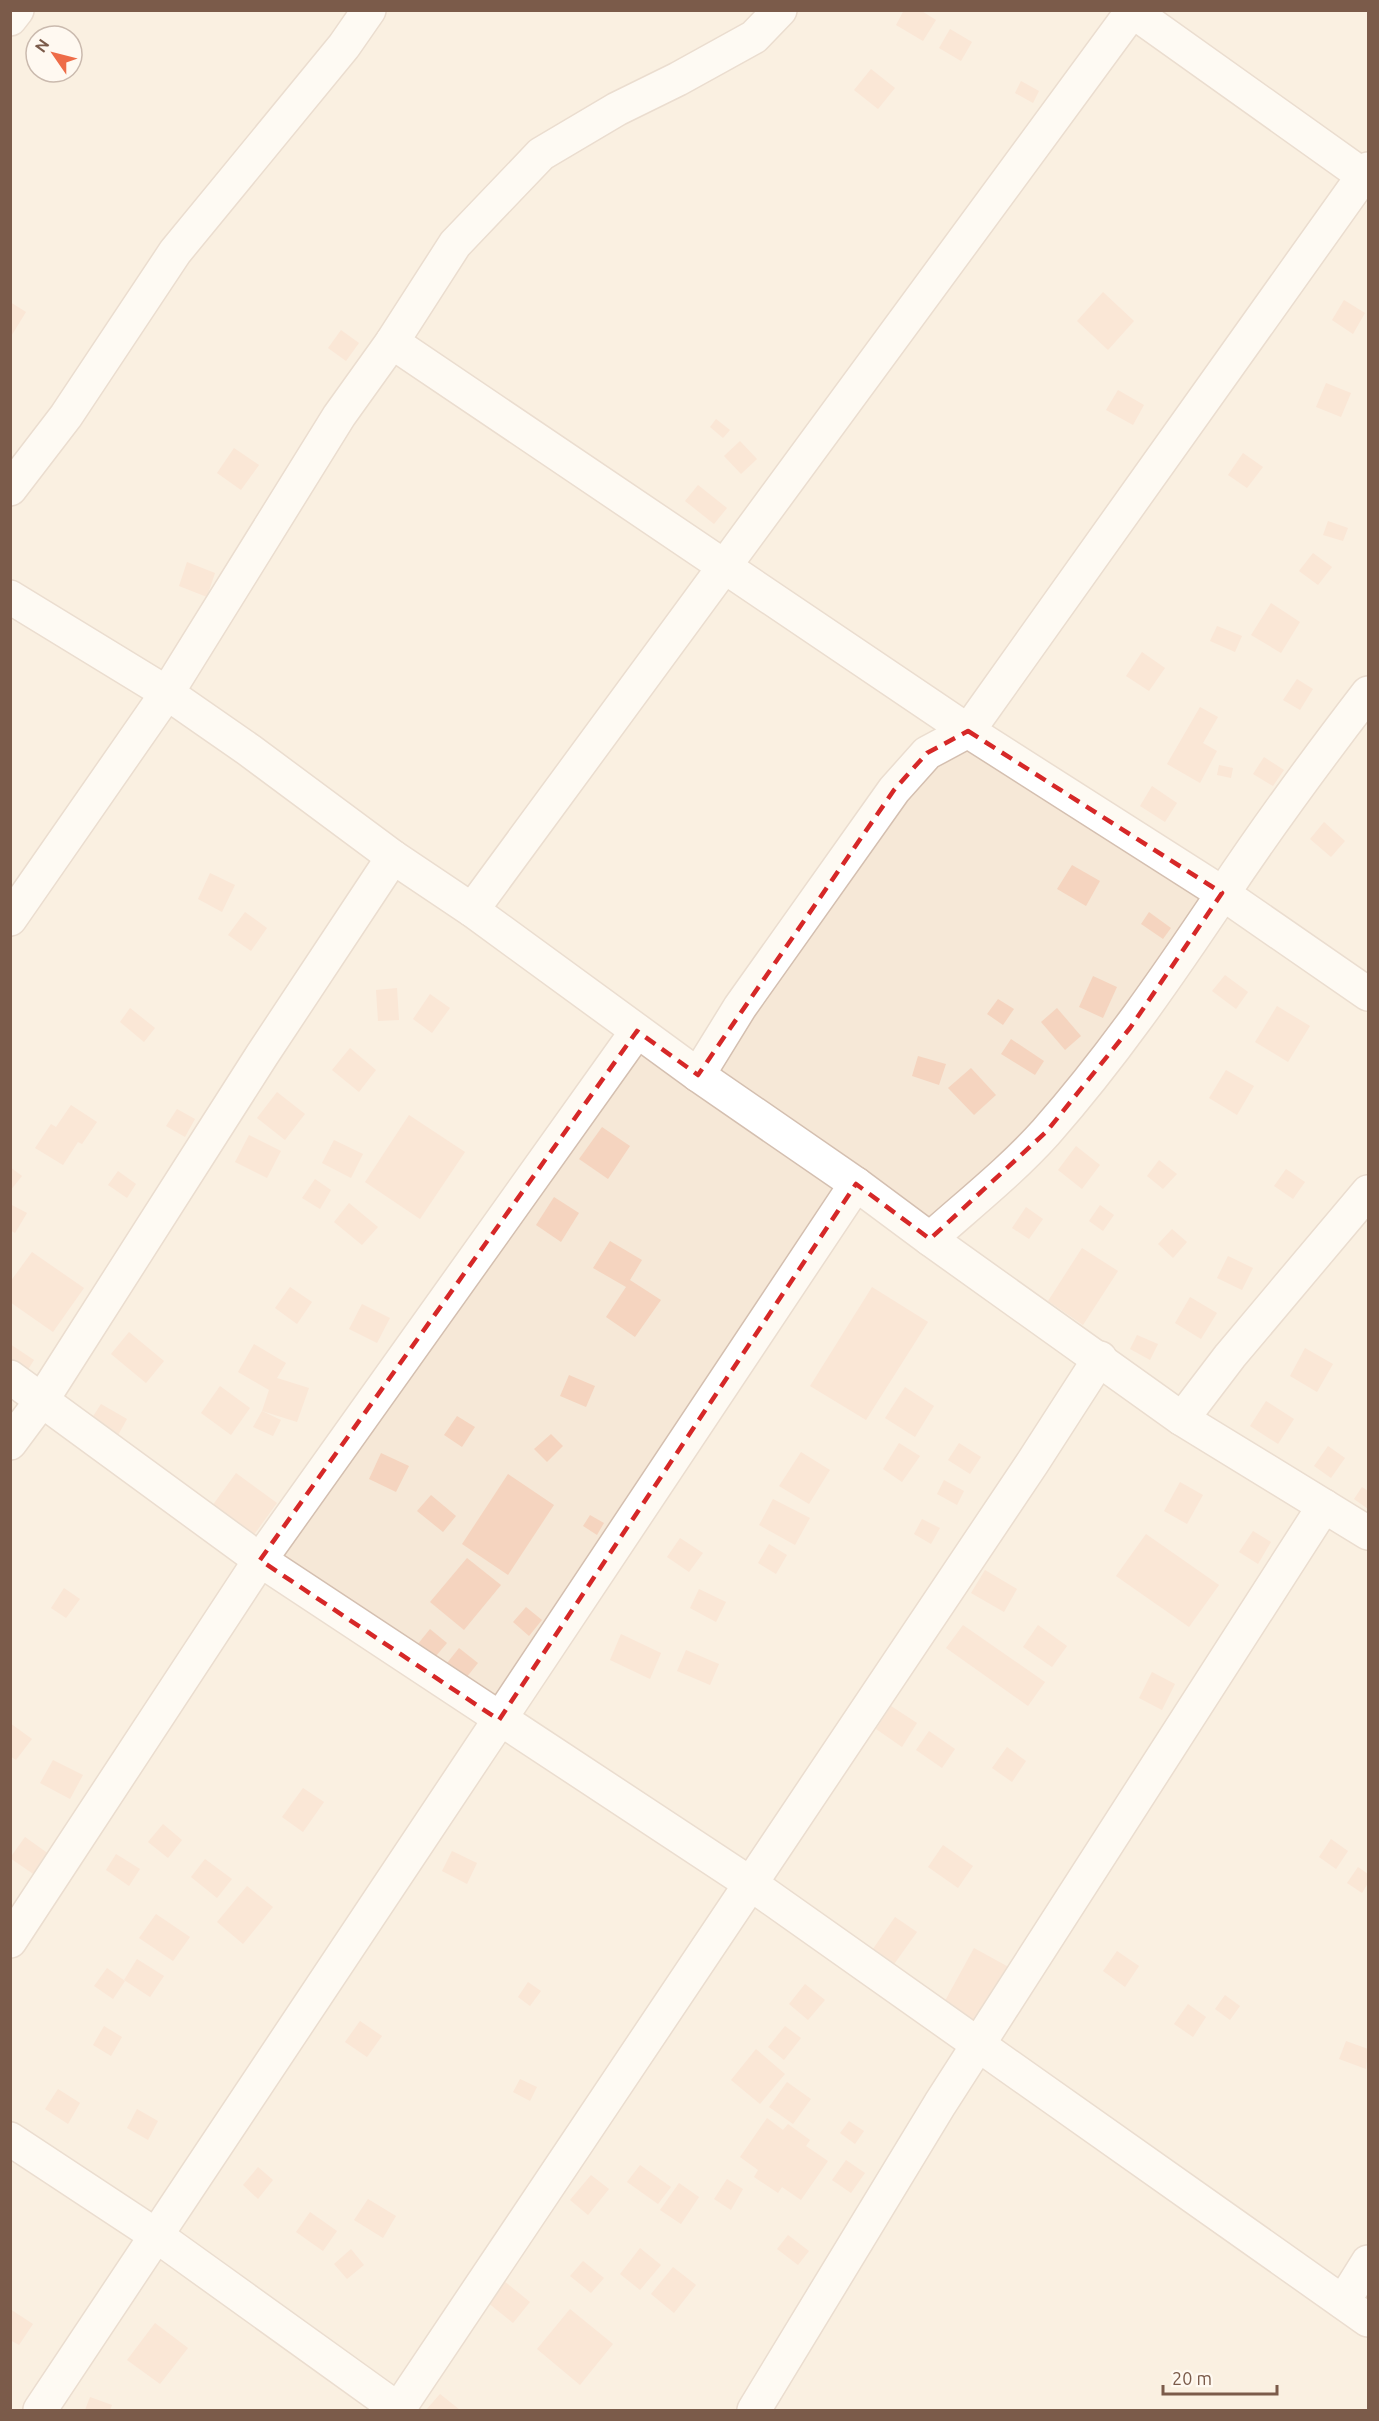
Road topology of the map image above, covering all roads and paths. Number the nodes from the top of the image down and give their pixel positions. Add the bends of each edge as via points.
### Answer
1 (17, 10) edge
2 (369, 10) edge
3 (780, 10) edge
4 (1132, 11) edge
5 (10, 19) edge
6 (1367, 175) edge
7 (392, 342) junction
8 (10, 489) edge
9 (723, 567) junction
10 (10, 597) edge
11 (167, 693) junction
12 (1368, 693) edge
13 (968, 731) junction
14 (393, 857) junction
15 (1222, 894) junction
16 (472, 910) junction
17 (10, 919) edge
18 (1368, 994) edge
19 (637, 1031) junction
20 (698, 1075) junction
21 (856, 1184) junction
22 (1368, 1192) edge
23 (930, 1239) junction
24 (1100, 1358) junction
25 (10, 1377) edge
26 (42, 1400) junction
27 (1182, 1419) junction
28 (10, 1443) edge
29 (1324, 1506) junction
30 (1368, 1533) edge
31 (260, 1560) junction
32 (500, 1720) junction
33 (751, 1884) junction
34 (10, 1941) edge
35 (978, 2044) junction
36 (10, 2139) edge
37 (157, 2236) junction
38 (1368, 2262) edge
39 (1355, 2311) edge
40 (40, 2410) edge
41 (398, 2410) edge
42 (754, 2410) edge

1 - 5 street
2 - 8 street via 344,46 175,252 66,416
3 - 7 street via 754,37 541,154 455,244
4 - 6 street
4 - 9 street
6 - 13 street
7 - 9 street
7 - 11 street via 339,417
9 - 13 street
9 - 16 street
10 - 11 street
11 - 14 street
11 - 17 street
12 - 15 street
13 - 15 street
13 - 20 street via 927,753 894,790 740,1007
14 - 16 street
14 - 26 street
15 - 18 street
15 - 23 street via 1130,1028 1047,1131 1015,1165
16 - 19 street
19 - 20 street
19 - 31 street
20 - 21 street
21 - 23 street
21 - 32 street
22 - 27 street
23 - 24 street
24 - 27 street
24 - 33 street
25 - 26 street
26 - 28 street
26 - 31 street
27 - 29 street
29 - 30 street
29 - 35 street
31 - 32 street
31 - 34 street
32 - 33 street
32 - 37 street
33 - 35 street
33 - 41 street
35 - 39 street
35 - 42 street
36 - 37 street
37 - 40 street
37 - 41 street
38 - 39 street

